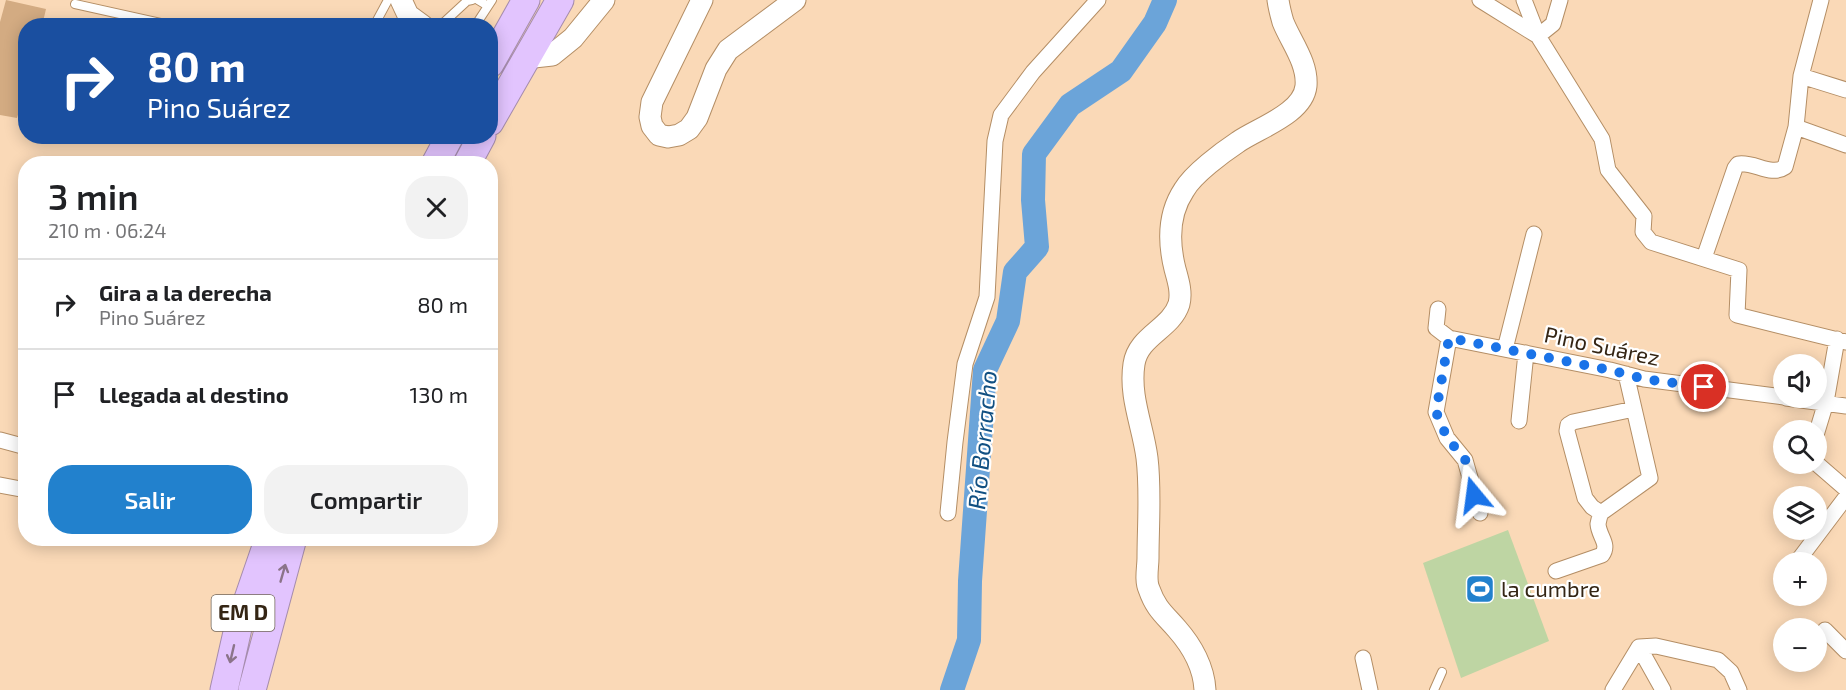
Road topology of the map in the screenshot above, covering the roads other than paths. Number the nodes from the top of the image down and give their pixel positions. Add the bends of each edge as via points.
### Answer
1 (387, 0) edge
2 (401, 0) edge
3 (472, 0) edge
4 (478, 0) edge
5 (526, 0) edge
6 (560, 0) edge
7 (604, 0) edge
8 (702, 0) edge
9 (795, 0) edge
10 (1098, 0) edge
11 (1278, 0) edge
12 (1480, 0) edge
13 (1524, 0) edge
14 (1560, 0) edge
15 (1821, 0) edge
16 (490, 3) edge
17 (75, 4) dead end
18 (138, 18) edge
19 (378, 18) edge
20 (412, 18) edge
21 (449, 18) edge
22 (480, 18) edge
23 (1538, 36) junction
24 (498, 50) edge
25 (534, 57) dead end
26 (1801, 76) junction
27 (1846, 90) edge
28 (498, 108) edge
29 (1796, 127) junction
30 (1846, 145) edge
31 (1534, 234) dead end
32 (1704, 258) junction
33 (1438, 309) dead end
34 (1449, 338) junction
35 (1841, 341) edge
36 (1505, 349) junction
37 (1526, 353) junction
38 (1626, 374) junction
39 (1773, 395) edge
40 (1827, 398) edge
41 (1827, 402) edge
42 (1846, 406) edge
43 (1634, 409) junction
44 (1519, 421) dead end
45 (0, 440) edge
46 (18, 445) edge
47 (1827, 473) edge
48 (0, 484) edge
49 (18, 488) edge
50 (1846, 489) edge
51 (1846, 497) edge
52 (948, 513) dead end
53 (1480, 513) dead end
54 (1601, 513) junction
55 (266, 546) edge
56 (291, 546) edge
57 (1805, 552) edge
58 (1556, 571) dead end
59 (1827, 632) edge
60 (1640, 647) junction
61 (1846, 651) edge
62 (1363, 658) dead end
63 (1442, 672) dead end
64 (224, 690) edge
65 (252, 690) edge
66 (1205, 690) edge
67 (1370, 690) edge
68 (1434, 690) edge
69 (1613, 690) edge
70 (1663, 690) edge
71 (1739, 690) edge

1 - 19 lane
2 - 20 main road
3 - 21 lane
4 - 16 lane
5 - 24 highway
6 - 28 highway
7 - 25 main road via 573,38 552,55
8 - 9 main road via 652,102 650,117 659,135 679,135 689,129 728,50
10 - 52 street via 1033,72 1001,115 994,141 987,297 965,364
11 - 66 main road via 1304,69 1306,87 1298,103 1277,121 1239,141 1184,188 1173,212 1170,237 1179,304 1173,318 1136,352 1133,367 1133,392 1147,457 1148,586 1158,610 1196,657
12 - 23 street
13 - 23 street
14 - 23 street via 1553,24
15 - 26 street
16 - 22 lane
17 - 18 lane
23 - 32 street via 1602,139 1608,170 1644,216 1643,232 1651,242
26 - 27 street
26 - 29 street
29 - 30 street
29 - 32 street via 1785,167 1774,171 1743,163 1735,168
31 - 36 street
32 - 35 street via 1739,270 1737,315
33 - 34 street via 1436,328
34 - 36 street, Pino Suárez
34 - 53 street via 1436,412 1447,438 1465,459
35 - 40 street
36 - 37 street, Pino Suárez
37 - 38 street, Pino Suárez
37 - 44 street
38 - 39 street, Pino Suárez
38 - 43 street
41 - 42 street, Pino Suárez
43 - 54 street via 1650,478
43 - 54 street via 1568,425 1585,498
45 - 46 street
47 - 50 street
48 - 49 street
51 - 57 street
54 - 58 street via 1598,524 1605,552
55 -> 64 highway, EM D via 238,628
65 -> 56 highway, EM D
59 - 61 street
60 - 69 street
60 - 70 street
60 - 71 street via 1656,646 1718,660 1731,672
62 - 67 street
63 - 68 lane

